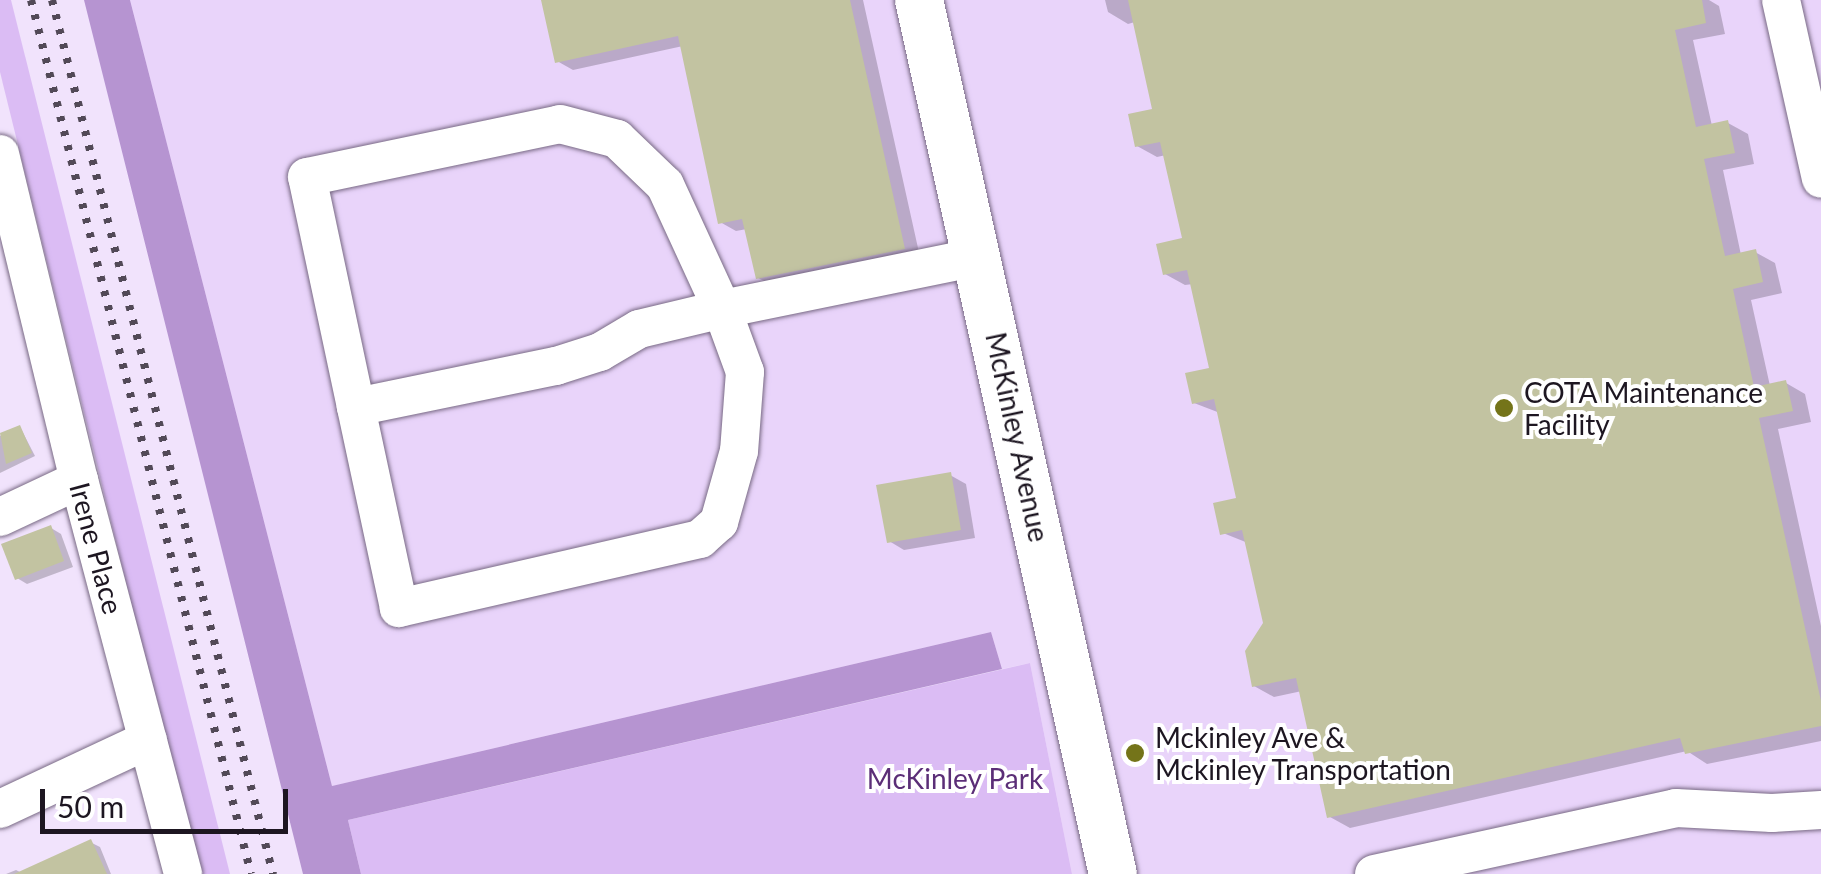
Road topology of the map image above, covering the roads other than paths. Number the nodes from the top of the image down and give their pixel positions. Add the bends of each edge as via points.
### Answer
1 (920, 0) edge
2 (1782, 0) edge
3 (0, 154) edge
4 (1821, 179) edge
5 (8, 224) edge
6 (978, 257) junction
7 (722, 309) junction
8 (356, 407) junction
9 (79, 480) junction
10 (0, 517) edge
11 (148, 740) junction
12 (0, 809) edge
13 (1821, 810) edge
14 (183, 874) edge
15 (1113, 874) edge
16 (1374, 874) edge

1 - 6 main road, McKinley Avenue
2 - 4 street
3 - 5 street, Irene Place
5 - 9 street, Irene Place
6 - 7 street
6 - 15 main road, McKinley Avenue
7 - 8 street via 640,329 556,366
7 - 8 street via 665,185 617,139 560,124 307,177
7 - 8 street via 745,372 739,451 719,522 700,539 399,608
9 - 10 street
9 - 11 street, Irene Place
11 - 12 street
11 - 14 street, Irene Place
13 - 16 street via 1676,808

